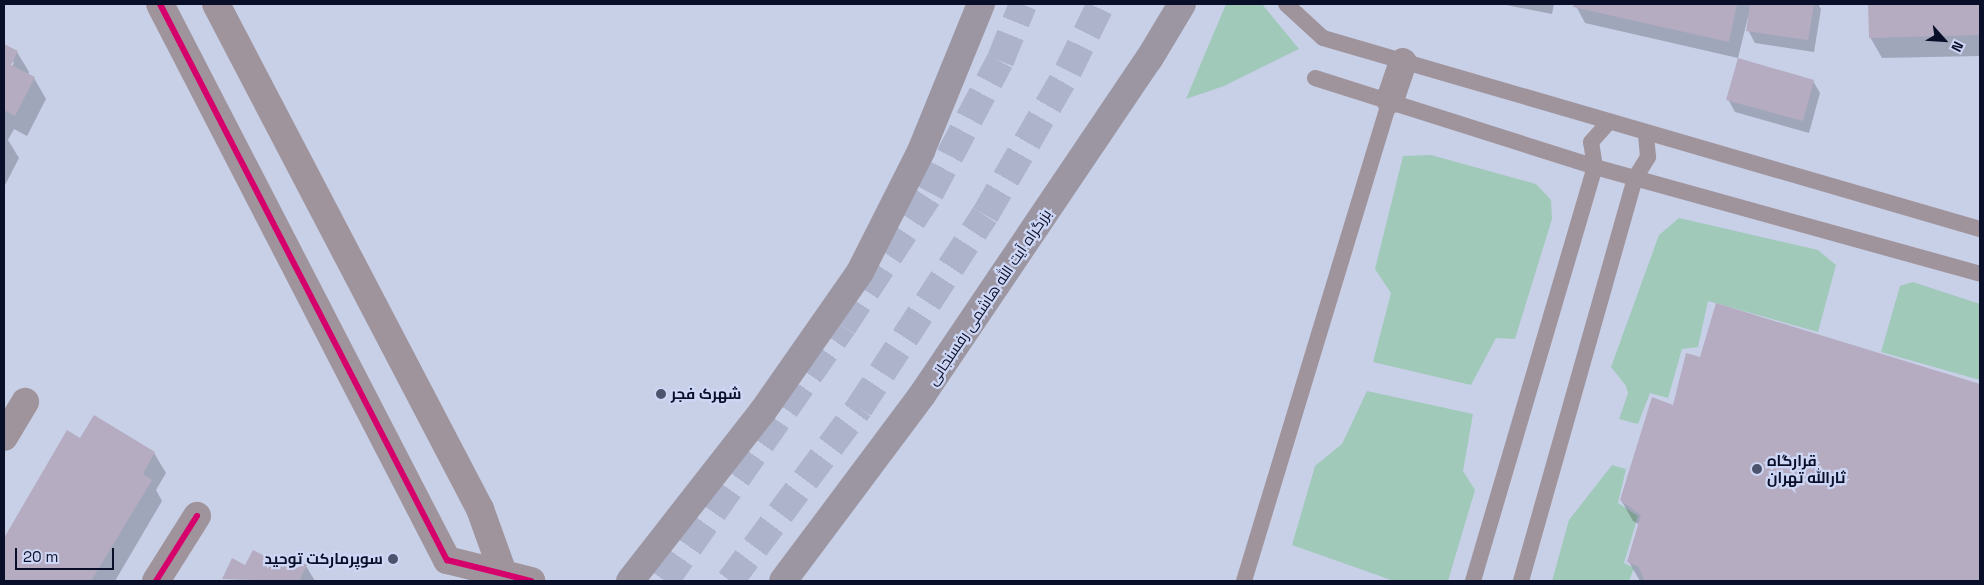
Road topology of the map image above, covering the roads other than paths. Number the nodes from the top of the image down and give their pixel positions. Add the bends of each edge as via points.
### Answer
1 (160, 4) edge
2 (216, 4) edge
3 (981, 4) edge
4 (1182, 4) edge
5 (1286, 4) edge
6 (1403, 62) junction
7 (1315, 78) dead end
8 (1390, 100) junction
9 (1609, 122) junction
10 (1646, 133) junction
11 (1595, 167) junction
12 (1635, 178) junction
13 (1980, 229) edge
14 (1980, 274) edge
15 (25, 402) dead end
16 (4, 437) edge
17 (197, 516) dead end
18 (499, 577) edge
19 (156, 581) edge
20 (531, 581) edge
21 (630, 581) edge
22 (783, 581) edge
23 (1244, 581) edge
24 (1473, 581) edge
25 (1521, 581) edge

1 - 18 street via 447,560
2 - 18 street via 480,509
3 - 21 highway via 921,151 860,272 763,411
4 - 22 highway, بزرگراه آیت الله هاشمی رفسنجانی via 1149,59 922,396
5 - 6 lane via 1323,38
6 - 8 street
6 - 9 lane
7 - 8 lane
8 - 11 lane
8 - 23 lane
9 - 10 lane
9 - 11 lane via 1592,142
10 - 12 lane via 1648,157
10 - 13 lane
11 - 12 lane
11 - 24 lane
12 - 14 lane
12 - 25 lane
15 - 16 street
17 - 19 street
18 - 20 street

